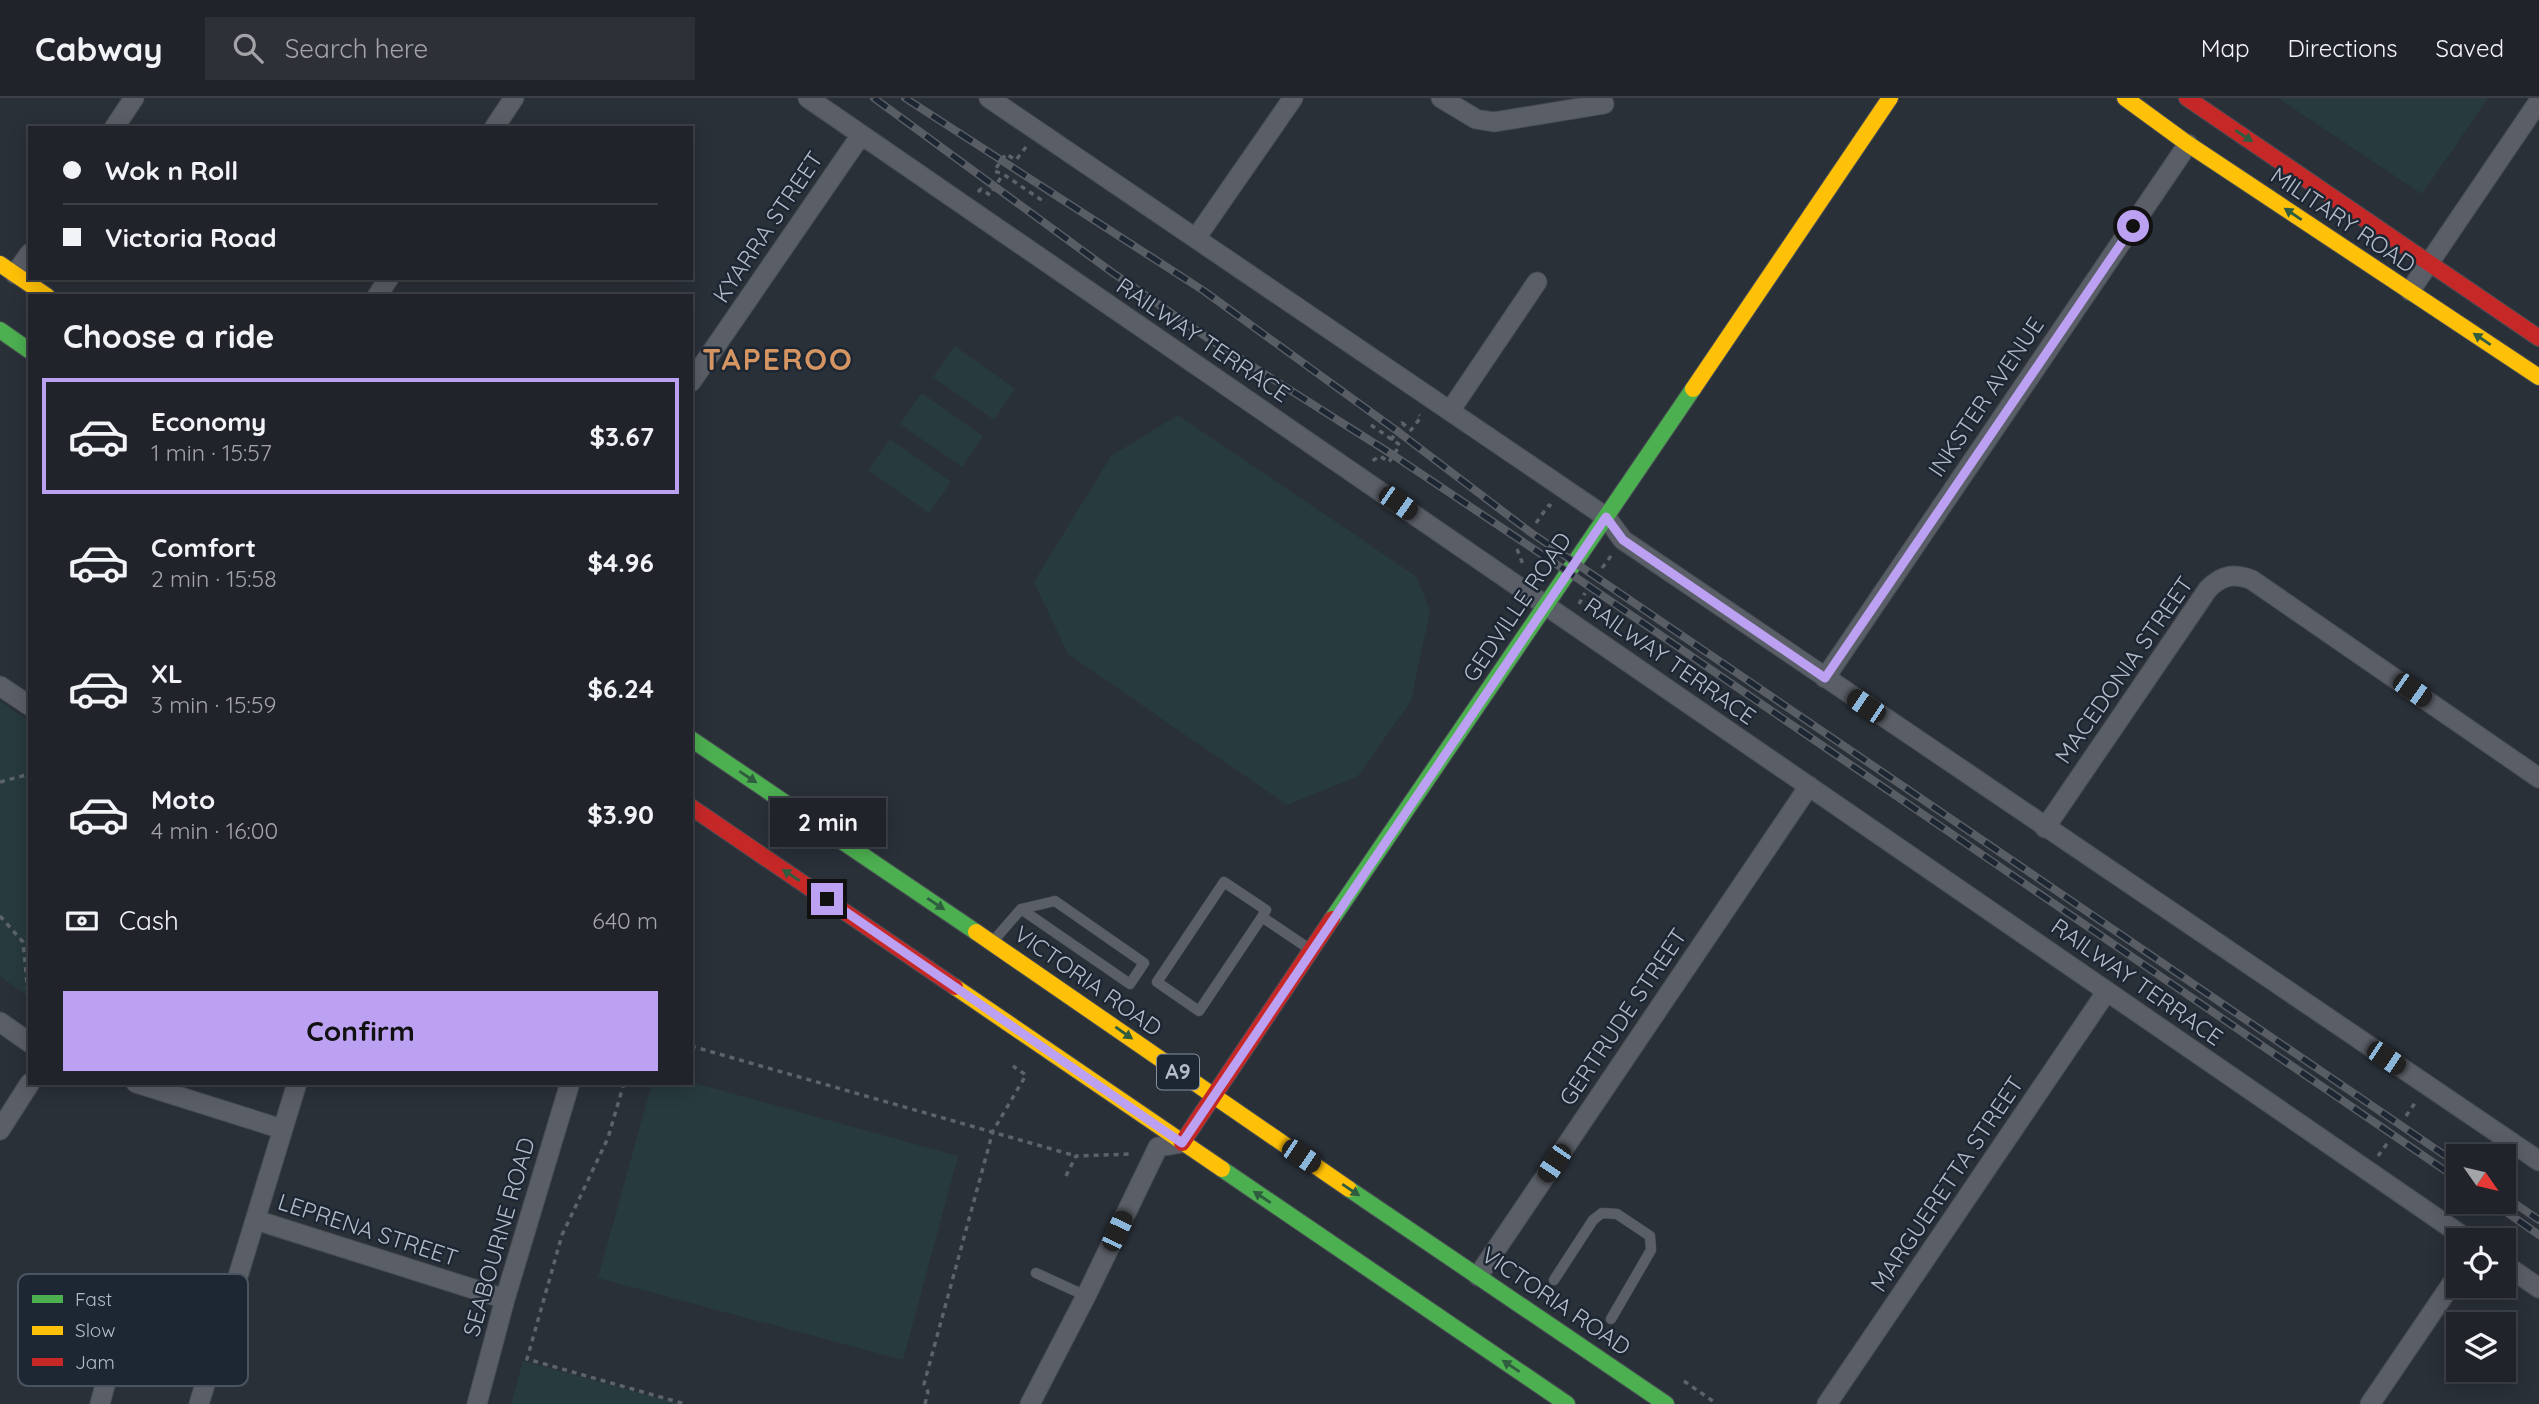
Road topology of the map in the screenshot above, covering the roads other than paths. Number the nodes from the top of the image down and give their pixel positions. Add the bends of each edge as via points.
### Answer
1 (134, 98) edge
2 (514, 98) edge
3 (807, 98) edge
4 (989, 98) edge
5 (1293, 98) edge
6 (1441, 98) edge
7 (1890, 98) edge
8 (2124, 98) edge
9 (2187, 98) edge
10 (2539, 101) edge
11 (1604, 104) dead end
12 (115, 126) edge
13 (495, 126) edge
14 (861, 135) junction
15 (2188, 144) junction
16 (1196, 238) junction
17 (28, 254) edge
18 (2429, 262) junction
19 (8, 269) edge
20 (1537, 282) dead end
21 (2410, 291) junction
22 (44, 294) edge
23 (0, 330) edge
24 (2539, 338) edge
25 (28, 350) edge
26 (2539, 377) edge
27 (693, 379) edge
28 (1450, 411) junction
29 (1606, 517) junction
30 (1546, 605) junction
31 (1825, 678) junction
32 (0, 686) edge
33 (28, 705) edge
34 (693, 740) edge
35 (2539, 778) edge
36 (1809, 786) junction
37 (693, 808) edge
38 (2045, 828) junction
39 (1021, 909) junction
40 (1262, 917) junction
41 (992, 942) junction
42 (1311, 950) junction
43 (2107, 991) junction
44 (0, 1022) edge
45 (28, 1042) edge
46 (29, 1085) edge
47 (142, 1085) edge
48 (296, 1085) edge
49 (569, 1085) edge
50 (1213, 1097) junction
51 (282, 1129) junction
52 (0, 1130) edge
53 (1182, 1143) junction
54 (2538, 1159) edge
55 (256, 1220) junction
56 (2451, 1228) edge
57 (2516, 1272) edge
58 (1036, 1273) dead end
59 (239, 1274) edge
60 (1478, 1276) junction
61 (1554, 1280) dead end
62 (2539, 1288) edge
63 (2446, 1292) edge
64 (1086, 1296) junction
65 (505, 1299) junction
66 (1611, 1319) dead end
67 (104, 1386) edge
68 (205, 1386) edge
69 (1033, 1403) edge
70 (100, 1404) edge
71 (200, 1404) edge
72 (477, 1404) edge
73 (1567, 1404) edge
74 (1667, 1404) edge
75 (1827, 1404) edge
76 (2370, 1404) edge

1 - 12 street
2 - 13 street
3 - 14 street, RAILWAY TERRACE
4 - 16 street
5 - 16 street
6 - 11 street via 1476,119 1494,122
7 - 29 main road, GEDVILLE ROAD
8 - 15 main road, MILITARY ROAD
9 -> 18 main road, MILITARY ROAD
10 - 18 street
14 - 27 street, KYARRA STREET
14 - 30 street, RAILWAY TERRACE
21 -> 15 main road, MILITARY ROAD
15 - 31 street, INKSTER AVENUE
16 - 28 street
17 - 19 street
18 - 21 street
18 - 24 main road, MILITARY ROAD
19 - 22 main road
20 - 28 street
26 -> 21 main road, MILITARY ROAD
23 - 25 main road
28 - 29 street
29 - 30 main road, GEDVILLE ROAD
29 - 31 street via 1623,540
30 - 36 street, RAILWAY TERRACE
30 - 42 main road, GEDVILLE ROAD
31 - 38 street
32 - 33 street
34 -> 41 main road, VICTORIA ROAD / A9
35 - 38 street, MACEDONIA STREET via 2252,580 2228,576 2208,589
36 - 43 street, RAILWAY TERRACE
36 - 60 street, GERTRUDE STREET
53 -> 37 main road, A9
38 - 54 street
39 - 39 lane via 1055,901 1144,963 1130,984
39 - 41 lane
40 - 40 lane via 1266,910 1224,882 1157,982 1199,1011
40 - 42 lane
41 -> 50 main road, VICTORIA ROAD / A9
42 - 50 main road, GEDVILLE ROAD
43 - 56 street, RAILWAY TERRACE
43 - 75 street, MARGUERETTA STREET
44 - 45 street
46 - 52 street
47 - 51 street
48 - 51 street
49 - 65 street, SEABOURNE ROAD
50 - 53 main road, GEDVILLE ROAD
50 -> 60 main road, VICTORIA ROAD / A9
51 - 55 street
53 - 64 street via 1158,1147
73 -> 53 main road, A9
55 - 59 street
55 - 65 street, LEPRENA STREET
57 - 62 street
58 - 64 lane
60 - 74 main road, VICTORIA ROAD / A9
61 - 66 lane via 1602,1213 1617,1214 1650,1236 1651,1250
63 - 76 street
64 - 69 street
65 - 72 street, SEABOURNE ROAD
67 - 70 street
68 - 71 street

